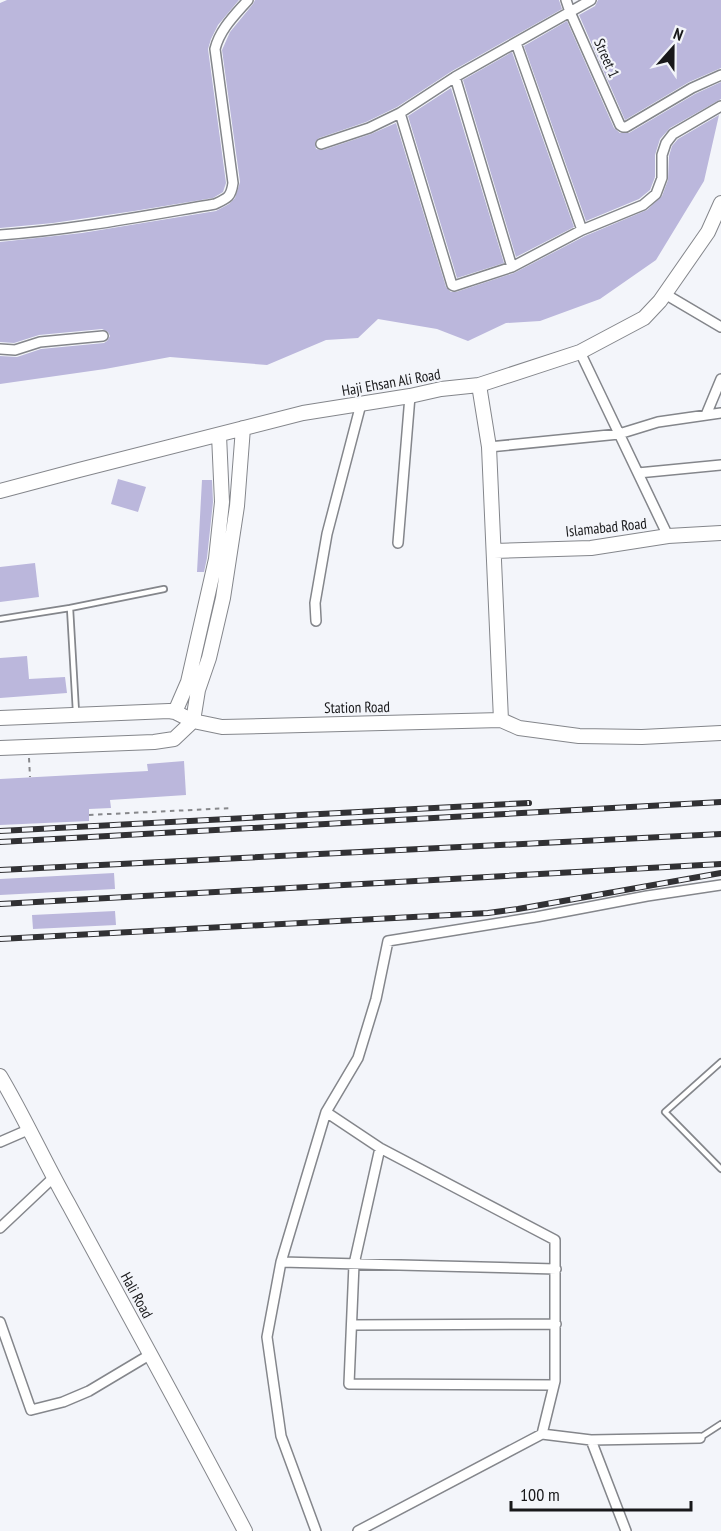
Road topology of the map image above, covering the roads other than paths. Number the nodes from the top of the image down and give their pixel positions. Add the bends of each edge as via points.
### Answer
1 (248, 0) edge
2 (566, 0) edge
3 (591, 0) edge
4 (570, 12) junction
5 (516, 43) junction
6 (721, 75) edge
7 (455, 77) junction
8 (721, 106) edge
9 (400, 113) junction
10 (321, 144) dead end
11 (721, 203) edge
12 (717, 224) edge
13 (582, 230) junction
14 (0, 235) edge
15 (512, 267) junction
16 (665, 294) junction
17 (721, 327) edge
18 (103, 336) dead end
19 (0, 349) edge
20 (579, 352) junction
21 (721, 379) edge
22 (479, 385) junction
23 (410, 396) junction
24 (361, 404) junction
25 (721, 413) edge
26 (706, 415) junction
27 (243, 428) junction
28 (618, 434) junction
29 (219, 435) junction
30 (489, 447) junction
31 (721, 465) edge
32 (638, 473) junction
33 (0, 491) edge
34 (721, 533) edge
35 (668, 536) junction
36 (398, 543) dead end
37 (494, 551) junction
38 (164, 589) dead end
39 (70, 609) junction
40 (0, 619) edge
41 (315, 621) dead end
42 (175, 712) junction
43 (76, 715) junction
44 (0, 718) edge
45 (501, 720) junction
46 (193, 721) junction
47 (721, 733) edge
48 (0, 748) edge
49 (721, 885) edge
50 (721, 1062) edge
51 (0, 1076) edge
52 (326, 1112) junction
53 (30, 1129) junction
54 (0, 1142) edge
55 (380, 1149) junction
56 (721, 1169) edge
57 (53, 1178) junction
58 (0, 1228) edge
59 (281, 1262) junction
60 (354, 1264) junction
61 (556, 1269) junction
62 (0, 1322) edge
63 (556, 1324) junction
64 (351, 1325) junction
65 (151, 1354) junction
66 (554, 1385) junction
67 (721, 1424) edge
68 (542, 1434) junction
69 (700, 1438) joint
70 (591, 1440) junction
71 (245, 1531) edge
72 (316, 1531) edge
73 (358, 1531) edge
74 (626, 1531) edge

1 - 14 street via 224,29 215,49 233,183 227,198 215,204 96,224
2 - 4 street, Street 1
3 - 4 street
4 - 5 street
4 - 6 street, Street 1 via 622,127
5 - 7 street
5 - 13 street
7 - 9 street
7 - 15 street
8 - 13 street via 673,134 666,143 656,194 643,205
9 - 10 street
9 - 15 street via 453,285
11 - 12 street, Haji Ehsan Ali Road
12 - 16 street, Haji Ehsan Ali Road
13 - 15 street
16 - 17 street
16 - 20 street, Haji Ehsan Ali Road via 644,318
18 - 19 street
20 - 22 street, Haji Ehsan Ali Road
20 - 28 street
21 - 26 street
22 - 23 street, Haji Ehsan Ali Road
22 - 30 street
23 - 24 street, Haji Ehsan Ali Road
23 - 36 street
24 - 27 street, Haji Ehsan Ali Road
24 - 41 street via 327,534
25 - 26 street
26 - 28 street via 658,422
27 - 29 street, Haji Ehsan Ali Road
27 - 46 street via 237,506 223,598
28 - 30 street
28 - 32 street
29 - 33 street, Haji Ehsan Ali Road
29 - 42 street via 222,502 216,559 188,682
30 - 37 street
31 - 32 street
32 - 35 street
34 - 35 street, Islamabad Road
35 - 37 street, Islamabad Road via 591,548
37 - 45 street
38 - 39 lane
39 - 40 lane
39 - 43 lane
42 - 43 street
42 - 46 street, Station Road
43 - 44 street
45 - 46 street, Station Road via 222,727
45 - 47 street, Station Road via 519,728 579,736
46 - 48 street via 174,739 154,742
49 - 52 street via 388,941 358,1058
50 - 56 lane via 665,1112
51 - 53 street, Hali Road
52 - 55 street
52 - 59 street
53 - 54 street
53 - 57 street, Hali Road
55 - 60 street
55 - 61 street via 555,1240
57 - 58 street
57 - 65 street, Hali Road
59 - 60 street
59 - 72 street via 267,1337 281,1436
60 - 61 street
60 - 64 street
61 - 63 street
62 - 65 street via 31,1410 89,1391
63 - 64 street
63 - 66 street
64 - 66 street via 349,1384
65 - 71 street, Hali Road
66 - 68 street
67 - 69 lane
68 - 70 street
68 - 73 street
69 - 70 street
70 - 74 street

